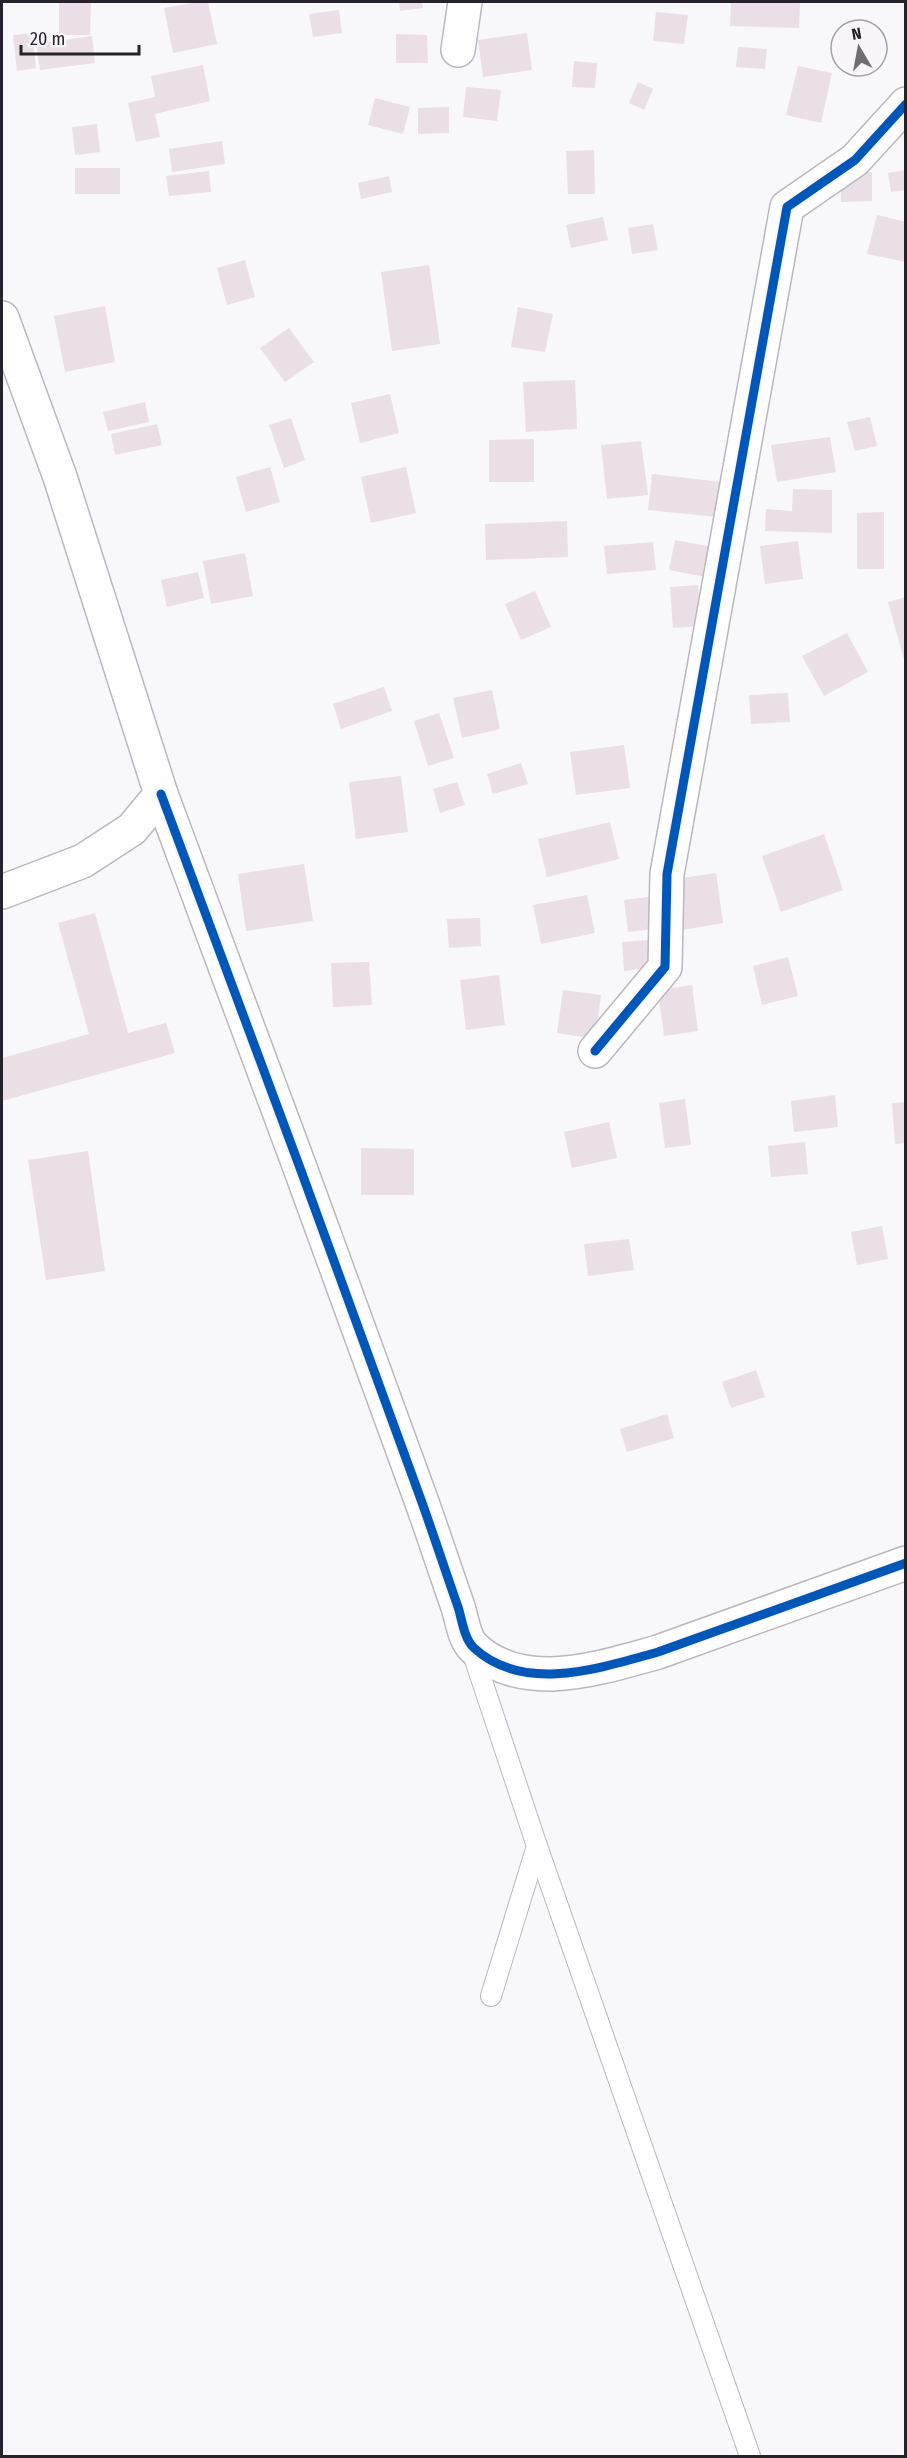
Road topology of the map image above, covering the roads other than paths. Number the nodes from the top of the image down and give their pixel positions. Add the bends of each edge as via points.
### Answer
1 (465, 2) edge
2 (458, 50) dead end
3 (906, 104) edge
4 (2, 318) edge
5 (161, 794) junction
6 (2, 892) edge
7 (595, 1051) dead end
8 (906, 1563) edge
9 (470, 1645) junction
10 (537, 1846) junction
11 (491, 1996) dead end
12 (750, 2457) edge

1 - 2 street
3 - 7 street via 855,160 787,207 667,874 665,967
4 - 5 street via 60,477
5 - 6 street via 132,829 83,861
5 - 9 street via 300,1162
8 - 9 street via 617,1664 544,1674 516,1671 491,1661
9 - 10 lane
10 - 11 lane
10 - 12 lane

